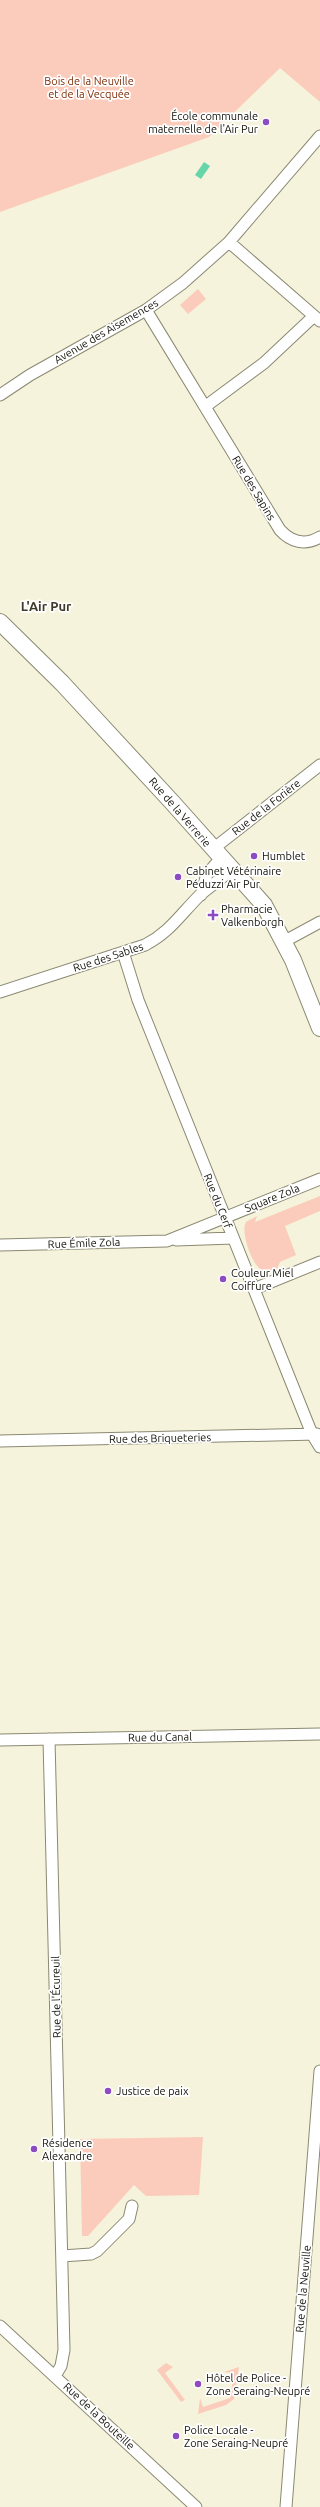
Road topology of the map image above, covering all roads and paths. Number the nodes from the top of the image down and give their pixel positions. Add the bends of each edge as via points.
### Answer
1 (320, 136) edge
2 (229, 242) junction
3 (146, 310) junction
4 (317, 319) edge
5 (0, 395) edge
6 (206, 406) junction
7 (320, 537) edge
8 (0, 622) edge
9 (320, 765) edge
10 (222, 859) junction
11 (320, 922) edge
12 (285, 941) junction
13 (123, 952) junction
14 (0, 992) edge
15 (320, 1028) edge
16 (320, 1179) edge
17 (225, 1218) junction
18 (233, 1238) junction
19 (167, 1241) junction
20 (0, 1245) edge
21 (320, 1262) edge
22 (254, 1289) junction
23 (316, 1434) edge
24 (0, 1441) edge
25 (320, 1447) edge
26 (320, 1734) edge
27 (49, 1739) junction
28 (0, 1740) edge
29 (320, 2071) edge
30 (132, 2206) dead end
31 (62, 2256) junction
32 (0, 2326) edge
33 (55, 2376) junction
34 (196, 2507) edge
35 (286, 2507) edge

1 - 2 street, Avenue des Aisemences
2 - 3 street, Avenue des Aisemences via 183,283
2 - 4 street
3 - 5 street, Avenue des Aisemences via 30,375
3 - 6 street, Rue des Sapins
4 - 6 street
6 - 7 street, Rue des Sapins via 280,530 296,542 306,543
8 - 10 street, Rue de la Verrerie via 83,706 186,816
9 - 10 street, Rue de la Forière
10 - 12 street, Rue de la Verrerie via 264,905
10 - 13 street, Rue des Sables via 216,884 200,895 161,937 145,946
11 - 12 street
12 - 15 street, Rue de la Verrerie
13 - 14 street, Rue des Sables
13 - 17 street, Rue du Cerf via 138,1000
16 - 17 street, Square Zola
17 - 18 street, Rue du Cerf
17 - 19 street, Rue Émile Zola
18 - 19 street, Rue Émile Zola
18 - 22 street, Rue du Cerf
19 - 20 street, Rue Émile Zola
21 - 22 street
22 - 23 street, Rue du Cerf
23 - 24 street, Rue des Briqueteries
23 - 25 street, Rue du Cerf
26 - 27 street, Rue du Canal
27 - 28 street, Rue du Canal
27 - 31 street, Rue de l'Écureuil
29 - 35 street, Rue de la Neuville
30 - 31 street via 129,2219 97,2251 91,2254
31 - 33 street, Rue de l'Écureuil via 64,2350 61,2366
32 - 33 street, Rue de la Bouteille
33 - 34 street, Rue de la Bouteille

